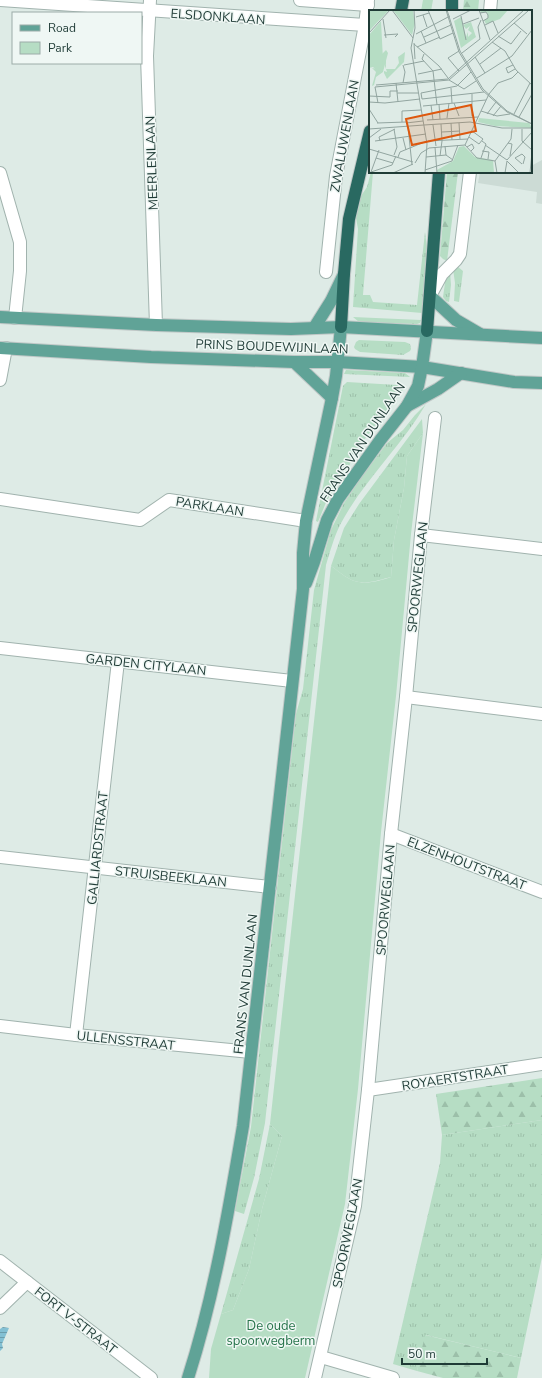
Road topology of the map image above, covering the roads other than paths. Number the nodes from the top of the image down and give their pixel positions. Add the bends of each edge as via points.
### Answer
1 (0, 0) edge
2 (300, 0) edge
3 (403, 0) edge
4 (491, 0) edge
5 (368, 2) edge
6 (150, 5) edge
7 (401, 10) edge
8 (490, 10) edge
9 (365, 25) junction
10 (369, 135) edge
11 (0, 173) edge
12 (439, 173) edge
13 (470, 173) edge
14 (326, 272) dead end
15 (344, 274) junction
16 (430, 296) junction
17 (0, 317) edge
18 (15, 318) junction
19 (156, 325) junction
20 (341, 327) junction
21 (314, 328) junction
22 (427, 331) junction
23 (483, 335) junction
24 (542, 338) edge
25 (3, 348) edge
26 (294, 362) junction
27 (338, 362) junction
28 (422, 367) junction
29 (461, 373) junction
30 (0, 380) edge
31 (542, 383) edge
32 (332, 398) junction
33 (407, 406) junction
34 (435, 418) dead end
35 (0, 499) edge
36 (306, 521) junction
37 (421, 535) junction
38 (542, 549) edge
39 (303, 589) junction
40 (0, 648) edge
41 (118, 661) junction
42 (292, 681) junction
43 (406, 697) junction
44 (542, 714) edge
45 (391, 834) junction
46 (0, 857) edge
47 (95, 867) junction
48 (270, 887) junction
49 (542, 892) edge
50 (0, 1026) edge
51 (76, 1035) junction
52 (251, 1052) junction
53 (542, 1064) edge
54 (368, 1090) junction
55 (0, 1261) edge
56 (27, 1282) junction
57 (0, 1308) edge
58 (321, 1357) junction
59 (151, 1378) edge
60 (188, 1378) edge
61 (315, 1378) edge
62 (393, 1378) edge

1 - 6 street, ELSDONKLAAN
2 - 5 street
3 - 7 highway
4 - 8 street
5 - 9 street, ZWALUWENLAAN
6 - 9 street, ELSDONKLAAN
6 - 19 street, MEERLENLAAN via 147,56
9 - 14 street, ZWALUWENLAAN via 336,176
10 - 15 highway via 350,219
11 - 18 street via 20,242
12 - 16 highway
13 - 16 street via 460,254 442,274
15 - 20 highway
15 - 21 main road
16 - 22 highway
16 - 23 main road via 456,320
17 - 18 main road, PRINS BOUDEWIJNLAAN
18 - 19 main road, PRINS BOUDEWIJNLAAN
19 - 21 main road, PRINS BOUDEWIJNLAAN
20 - 21 main road, PRINS BOUDEWIJNLAAN
20 - 22 main road, PRINS BOUDEWIJNLAAN
20 - 27 main road, FRANS VAN DUNLAAN
22 - 23 main road, PRINS BOUDEWIJNLAAN
22 - 28 main road, FRANS VAN DUNLAAN
23 - 24 main road, PRINS BOUDEWIJNLAAN
25 - 26 main road, PRINS BOUDEWIJNLAAN
25 - 30 street
26 - 27 main road, PRINS BOUDEWIJNLAAN
26 - 32 main road
27 - 28 main road, PRINS BOUDEWIJNLAAN
27 - 32 main road, FRANS VAN DUNLAAN
28 - 29 main road, PRINS BOUDEWIJNLAAN
28 - 33 main road, FRANS VAN DUNLAAN via 418,386
29 - 31 main road, PRINS BOUDEWIJNLAAN via 514,382
29 - 33 main road
32 - 36 main road, FRANS VAN DUNLAAN
33 - 39 main road, FRANS VAN DUNLAAN via 338,498 327,520
34 - 37 street, SPOORWEGLAAN
35 - 36 street, PARKLAAN via 140,520 169,500
36 - 39 main road, FRANS VAN DUNLAAN
37 - 38 street
37 - 43 street, SPOORWEGLAAN
39 - 42 main road, FRANS VAN DUNLAAN
40 - 41 street, GARDEN CITYLAAN
41 - 42 street, GARDEN CITYLAAN
41 - 47 street, GALLIARDSTRAAT
42 - 48 main road, FRANS VAN DUNLAAN
43 - 44 street
43 - 45 street, SPOORWEGLAAN
45 - 49 street, ELZENHOUTSTRAAT
45 - 54 street, SPOORWEGLAAN
46 - 47 street, STRUISBEEKLAAN
47 - 48 street, STRUISBEEKLAAN
47 - 51 street, GALLIARDSTRAAT
48 - 52 main road, FRANS VAN DUNLAAN
50 - 51 street, ULLENSSTRAAT
51 - 52 street, ULLENSSTRAAT
52 - 60 main road, FRANS VAN DUNLAAN via 243,1126 233,1183 211,1293
53 - 54 street, ROYAERTSTRAAT
54 - 58 street, SPOORWEGLAAN via 355,1206
55 - 56 street, FORT V-STRAAT
56 - 57 street
56 - 59 street, FORT V-STRAAT
58 - 61 street, SPOORWEGLAAN
58 - 62 street

